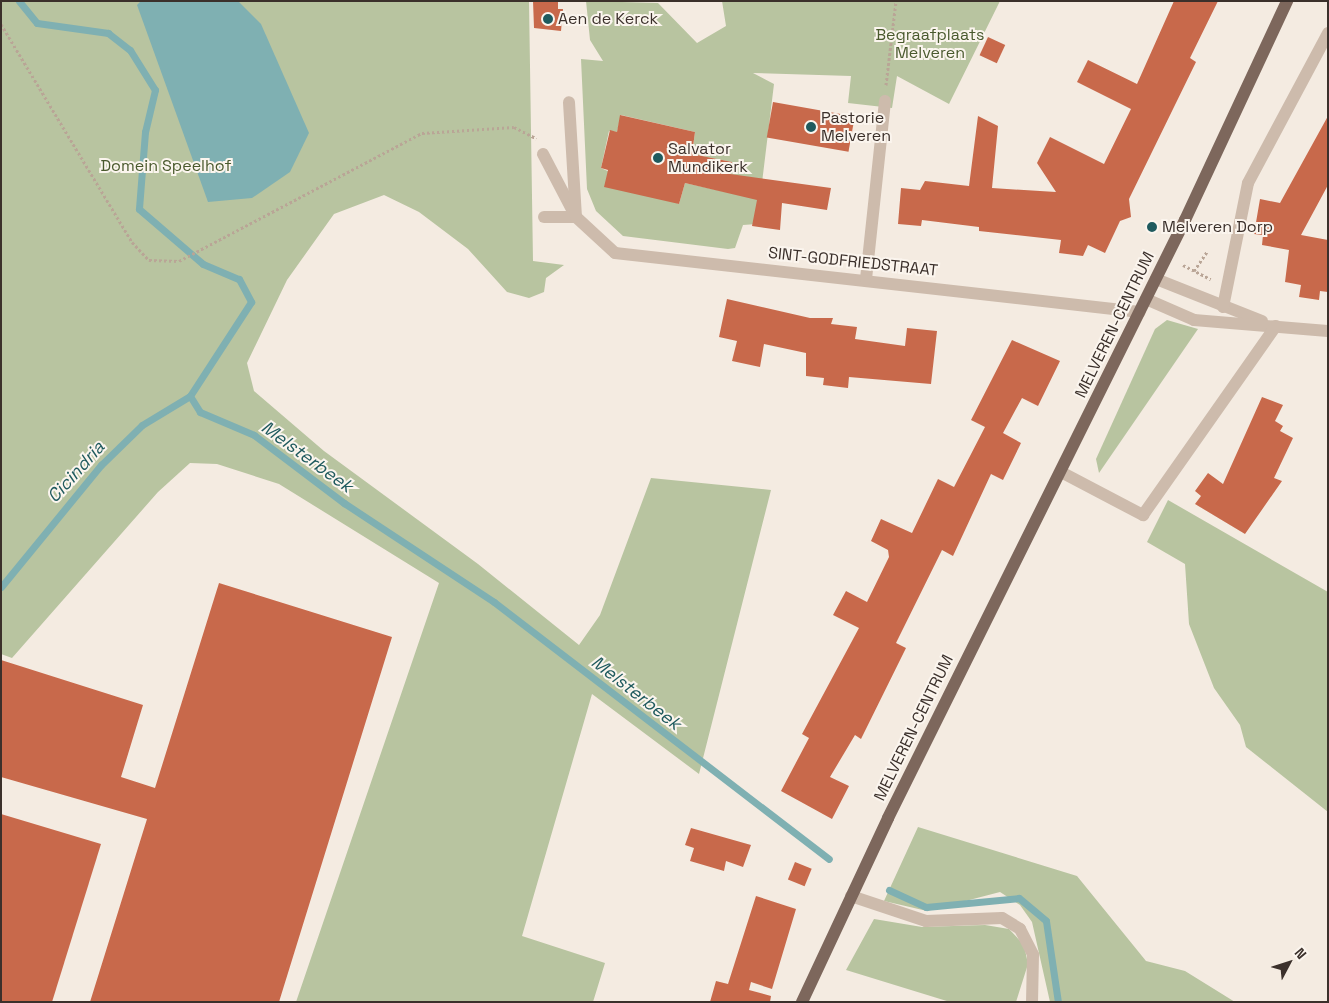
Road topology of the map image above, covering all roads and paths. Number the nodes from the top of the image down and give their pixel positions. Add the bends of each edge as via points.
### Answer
1 (896, 1) edge
2 (1287, 1) edge
3 (1, 24) edge
4 (1328, 33) edge
5 (885, 101) joint
6 (569, 102) dead end
7 (543, 154) joint
8 (544, 217) dead end
9 (576, 217) junction
10 (1207, 252) dead end
11 (1167, 256) junction
12 (1194, 271) junction
13 (866, 279) junction
14 (1156, 279) junction
15 (1229, 287) junction
16 (1146, 300) junction
17 (1224, 306) junction
18 (1140, 312) junction
19 (1276, 326) junction
20 (1328, 331) edge
21 (1061, 472) junction
22 (851, 896) junction
23 (802, 1002) edge
24 (1032, 1002) edge

1 - 5 path
2 - 11 main road, MELVEREN-CENTRUM
3 - 7 path via 140,254 150,260 179,261 422,134 519,128 535,137
4 - 15 street via 1248,183
5 - 13 street
6 - 9 street
7 - 9 street, SINT-GODFRIEDSTRAAT
8 - 9 street
9 - 13 street, SINT-GODFRIEDSTRAAT via 615,253
10 - 12 path
11 - 12 path
11 - 14 main road, MELVEREN-CENTRUM
12 - 15 path
13 - 18 street, SINT-GODFRIEDSTRAAT
14 - 16 main road, MELVEREN-CENTRUM
14 - 17 street
15 - 17 street
16 - 18 main road, MELVEREN-CENTRUM
16 - 19 street via 1194,320
17 - 19 street
18 - 21 main road, MELVEREN-CENTRUM
19 - 20 street
19 - 21 street via 1143,515
21 - 22 main road, MELVEREN-CENTRUM
22 - 23 main road, MELVEREN-CENTRUM
22 - 24 street via 926,921 1002,918 1020,929 1032,955

